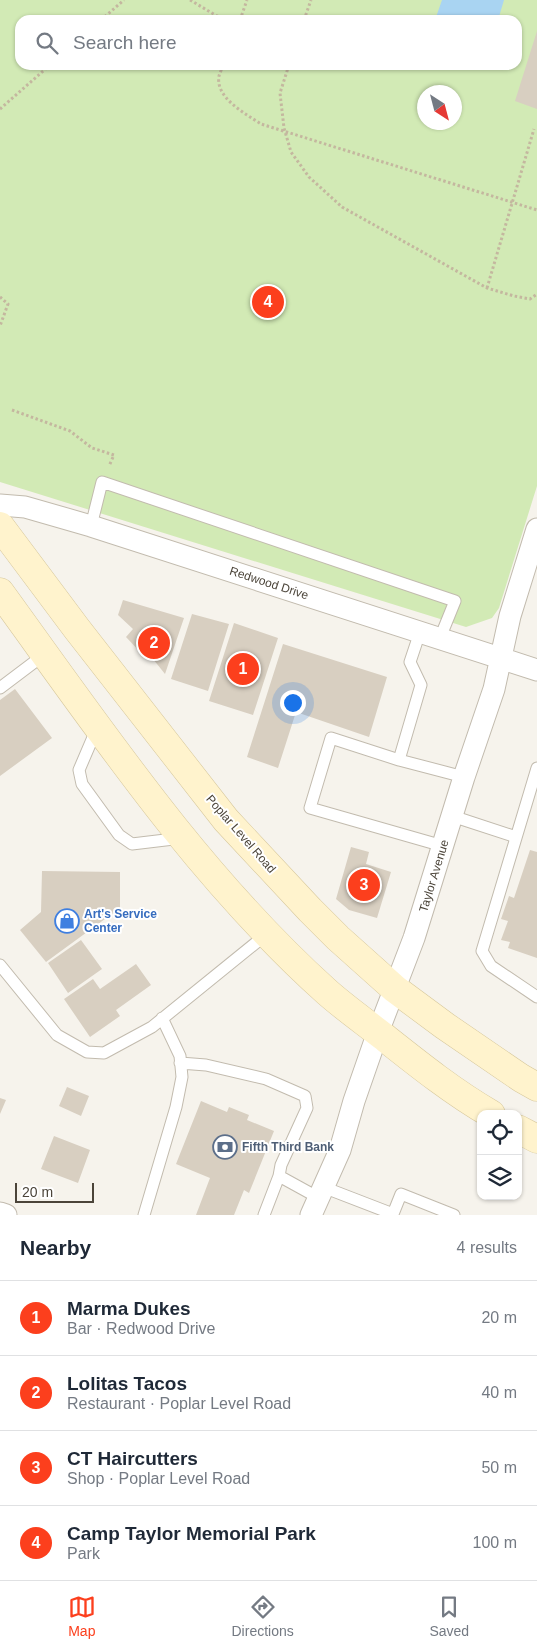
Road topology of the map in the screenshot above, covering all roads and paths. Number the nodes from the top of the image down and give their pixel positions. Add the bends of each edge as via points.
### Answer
1 (124, 0) edge
2 (190, 0) edge
3 (247, 0) edge
4 (311, 0) edge
5 (107, 15) edge
6 (215, 15) edge
7 (242, 15) edge
8 (306, 15) edge
9 (44, 70) edge
10 (221, 70) edge
11 (287, 70) edge
12 (0, 109) edge
13 (534, 129) dead end
14 (285, 131) junction
15 (512, 202) junction
16 (537, 210) edge
17 (487, 288) junction
18 (537, 294) edge
19 (0, 297) edge
20 (0, 326) edge
21 (12, 410) dead end
22 (102, 482) junction
23 (0, 505) edge
24 (0, 526) edge
25 (91, 526) junction
26 (537, 529) edge
27 (0, 593) edge
28 (420, 632) junction
29 (440, 638) junction
30 (45, 654) junction
31 (500, 657) junction
32 (537, 670) edge
33 (0, 688) edge
34 (98, 726) junction
35 (399, 760) junction
36 (537, 768) edge
37 (464, 777) junction
38 (452, 816) junction
39 (516, 837) junction
40 (183, 838) junction
41 (443, 846) junction
42 (268, 933) junction
43 (0, 965) edge
44 (395, 989) junction
45 (537, 997) edge
46 (162, 1018) junction
47 (378, 1032) junction
48 (180, 1063) junction
49 (537, 1087) edge
50 (485, 1110) edge
51 (522, 1131) edge
52 (537, 1139) edge
53 (279, 1176) junction
54 (318, 1200) edge
55 (0, 1212) edge
56 (6, 1215) edge
57 (144, 1215) edge
58 (264, 1215) edge
59 (393, 1215) edge
60 (454, 1215) edge

1 - 5 path
2 - 6 path
3 - 7 path
4 - 8 path
9 - 12 path
10 - 14 path via 218,78 223,94 261,124
11 - 14 path via 280,93
13 - 15 path
14 - 15 path
14 - 17 path via 291,152 308,177 342,207
15 - 16 path
15 - 17 path
17 - 18 path via 530,299
19 - 20 path via 8,304
21 - 22 path via 70,431 92,448 114,455
22 - 25 lane
22 - 29 lane via 455,601
23 - 25 street, Redwood Drive via 25,507
24 - 44 main road, Poplar Level Road via 226,820 338,938
25 - 28 street, Redwood Drive
26 - 31 street, Taylor Avenue
27 - 30 main road
28 - 29 street, Redwood Drive
28 - 35 lane via 410,662 421,685
29 - 31 street, Redwood Drive
30 - 33 lane
30 - 34 main road
31 - 32 street, Redwood Drive
31 - 37 street, Taylor Avenue via 494,689
34 - 40 main road via 134,778
34 - 40 lane via 79,770 82,784 119,835 132,844
35 - 37 lane
35 - 41 lane via 331,738 310,808
36 - 39 lane
37 - 38 street, Taylor Avenue
38 - 39 lane
38 - 41 street, Taylor Avenue
39 - 45 lane via 482,951 491,966
40 - 42 main road
41 - 44 street, Taylor Avenue
42 - 46 lane
42 - 47 main road via 329,993
43 - 46 lane via 57,1035 87,1052 104,1053 152,1027
44 - 47 street, Taylor Avenue
44 - 49 main road, Poplar Level Road
46 - 48 lane via 180,1056
47 - 50 main road via 436,1078
47 - 54 street, Taylor Avenue via 340,1150
48 - 53 lane via 206,1065 266,1079 305,1096 307,1108
48 - 57 lane via 182,1077 176,1107
51 - 52 main road
53 - 54 lane
53 - 58 lane
54 - 59 lane
55 - 56 street
59 - 60 lane via 401,1194

